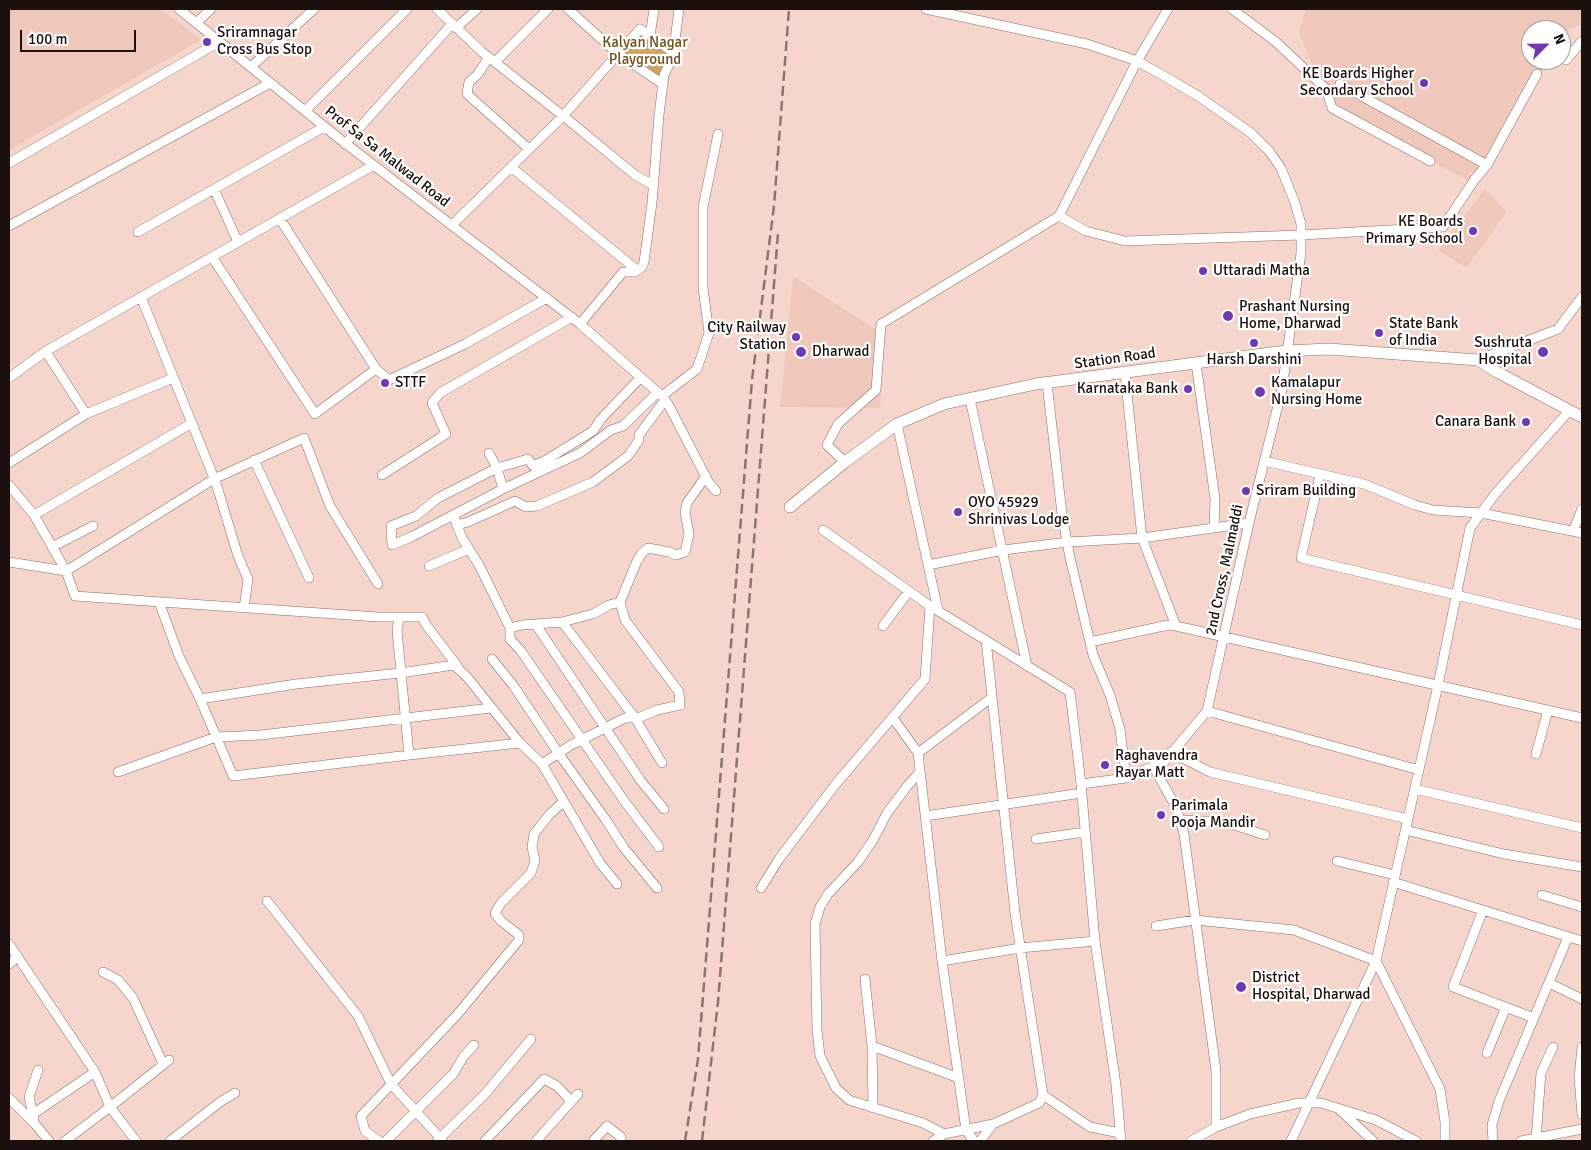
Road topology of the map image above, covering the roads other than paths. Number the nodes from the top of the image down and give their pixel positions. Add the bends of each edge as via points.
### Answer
1 (179, 9) edge
2 (211, 9) edge
3 (314, 9) edge
4 (407, 9) edge
5 (437, 9) edge
6 (477, 9) edge
7 (548, 9) edge
8 (568, 9) edge
9 (654, 9) edge
10 (679, 9) edge
11 (926, 9) edge
12 (1168, 9) edge
13 (1232, 9) edge
14 (196, 23) junction
15 (454, 26) junction
16 (650, 36) junction
17 (1582, 41) edge
18 (219, 42) junction
19 (673, 52) junction
20 (618, 54) junction
21 (1571, 54) edge
22 (492, 60) junction
23 (1137, 60) junction
24 (251, 67) junction
25 (1537, 74) dead end
26 (270, 83) junction
27 (664, 84) junction
28 (1340, 84) dead end
29 (305, 111) junction
30 (563, 116) junction
31 (324, 127) junction
32 (718, 134) dead end
33 (345, 144) junction
34 (529, 149) junction
35 (1430, 161) dead end
36 (9, 163) edge
37 (374, 165) junction
38 (1487, 165) junction
39 (510, 167) junction
40 (654, 185) junction
41 (214, 189) junction
42 (1059, 216) junction
43 (280, 219) junction
44 (452, 225) junction
45 (9, 226) edge
46 (138, 232) dead end
47 (1301, 235) junction
48 (238, 242) junction
49 (212, 257) junction
50 (638, 270) junction
51 (141, 297) junction
52 (1582, 297) edge
53 (547, 298) junction
54 (572, 317) junction
55 (580, 324) junction
56 (1286, 351) junction
57 (48, 355) dead end
58 (1478, 360) junction
59 (1196, 363) junction
60 (376, 369) junction
61 (1124, 373) junction
62 (641, 377) junction
63 (9, 378) edge
64 (173, 378) junction
65 (1047, 383) junction
66 (662, 396) junction
67 (970, 399) junction
68 (1569, 411) junction
69 (86, 414) junction
70 (1582, 417) edge
71 (192, 423) junction
72 (897, 424) junction
73 (489, 454) dead end
74 (254, 460) junction
75 (1264, 461) junction
76 (845, 462) junction
77 (9, 463) edge
78 (497, 468) junction
79 (382, 474) dead end
80 (1320, 475) junction
81 (706, 476) junction
82 (214, 478) junction
83 (9, 486) edge
84 (504, 489) junction
85 (716, 491) dead end
86 (790, 507) dead end
87 (1582, 509) edge
88 (1481, 513) junction
89 (34, 515) junction
90 (453, 515) junction
91 (1249, 523) junction
92 (457, 525) junction
93 (93, 526) dead end
94 (1214, 528) junction
95 (823, 530) dead end
96 (1578, 532) edge
97 (1142, 538) junction
98 (1068, 542) junction
99 (52, 547) junction
100 (469, 549) junction
101 (1003, 550) junction
102 (9, 562) edge
103 (928, 565) junction
104 (429, 566) dead end
105 (66, 571) junction
106 (309, 578) dead end
107 (378, 584) dead end
108 (909, 591) junction
109 (1456, 596) junction
110 (159, 602) junction
111 (620, 602) junction
112 (244, 608) junction
113 (934, 608) junction
114 (399, 617) junction
115 (562, 622) junction
116 (536, 625) junction
117 (1582, 625) edge
118 (883, 626) dead end
119 (1176, 626) junction
120 (510, 628) junction
121 (1225, 637) junction
122 (986, 640) junction
123 (1090, 642) junction
124 (492, 659) dead end
125 (454, 665) junction
126 (1027, 666) junction
127 (400, 674) junction
128 (1438, 685) junction
129 (991, 698) junction
130 (200, 699) junction
131 (491, 708) junction
132 (1548, 710) junction
133 (1207, 711) junction
134 (635, 718) junction
135 (893, 718) junction
136 (1582, 718) edge
137 (405, 719) junction
138 (605, 727) junction
139 (216, 737) junction
140 (582, 740) junction
141 (520, 743) junction
142 (1171, 752) junction
143 (918, 753) junction
144 (559, 754) junction
145 (1536, 754) dead end
146 (409, 755) junction
147 (662, 763) dead end
148 (542, 764) junction
149 (1153, 766) junction
150 (1419, 770) junction
151 (118, 772) dead end
152 (920, 772) junction
153 (1126, 778) junction
154 (1081, 789) junction
155 (1415, 789) junction
156 (564, 802) junction
157 (1003, 805) junction
158 (664, 809) dead end
159 (925, 816) junction
160 (1408, 819) junction
161 (1181, 820) junction
162 (1582, 828) edge
163 (1405, 830) junction
164 (1085, 832) junction
165 (1265, 835) dead end
166 (1036, 839) dead end
167 (659, 847) dead end
168 (1337, 861) dead end
169 (1582, 867) edge
170 (1394, 879) junction
171 (617, 884) dead end
172 (657, 888) dead end
173 (761, 888) dead end
174 (1542, 895) dead end
175 (267, 901) dead end
176 (1582, 907) edge
177 (1483, 910) junction
178 (1195, 920) junction
179 (1156, 926) dead end
180 (1568, 937) junction
181 (1095, 941) junction
182 (1582, 941) edge
183 (9, 944) edge
184 (1020, 948) junction
185 (17, 958) junction
186 (942, 961) junction
187 (1376, 961) junction
188 (9, 964) edge
189 (103, 972) dead end
190 (865, 979) dead end
191 (1549, 983) junction
192 (1582, 1000) edge
193 (1506, 1007) junction
194 (1534, 1018) junction
195 (531, 1039) dead end
196 (474, 1045) dead end
197 (872, 1046) junction
198 (1553, 1047) dead end
199 (1582, 1047) edge
200 (1486, 1053) dead end
201 (38, 1070) dead end
202 (95, 1072) junction
203 (959, 1078) junction
204 (391, 1084) junction
205 (235, 1093) dead end
206 (578, 1094) dead end
207 (1043, 1095) junction
208 (9, 1098) edge
209 (571, 1101) junction
210 (1308, 1103) junction
211 (110, 1107) junction
212 (873, 1108) junction
213 (1338, 1108) junction
214 (416, 1113) junction
215 (1582, 1114) edge
216 (34, 1119) junction
217 (994, 1124) junction
218 (1216, 1127) junction
219 (1582, 1129) edge
220 (966, 1130) junction
221 (944, 1134) junction
222 (1120, 1137) edge
223 (1536, 1138) junction
224 (440, 1140) edge
225 (49, 1141) edge
226 (65, 1141) edge
227 (136, 1141) edge
228 (170, 1141) edge
229 (379, 1141) edge
230 (386, 1141) edge
231 (485, 1141) edge
232 (536, 1141) edge
233 (593, 1141) edge
234 (621, 1141) edge
235 (933, 1141) edge
236 (974, 1141) edge
237 (980, 1141) edge
238 (1191, 1141) edge
239 (1291, 1141) edge
240 (1373, 1141) edge
241 (1416, 1141) edge
242 (1444, 1141) edge
243 (1493, 1141) edge
244 (1521, 1141) edge

1 - 14 street, Prof Sa Sa Malwad Road
2 - 14 street
3 - 24 street
4 - 29 street
5 - 15 street
6 - 15 street
7 - 22 street
8 - 20 street
9 - 16 street
10 - 19 street
11 - 23 street, 2nd Cross, Malmaddi via 1087,44
12 - 23 street
13 - 35 street via 1276,42 1326,89 1332,108
14 - 18 street, Prof Sa Sa Malwad Road
15 - 22 street
15 - 33 street
16 - 19 street
16 - 20 street via 640,29
17 - 21 street
18 - 24 street, Prof Sa Sa Malwad Road
18 - 36 street
19 - 27 street
20 - 27 street
20 - 30 street
22 - 30 street
22 - 34 street via 469,82 467,94
23 - 42 street
23 - 47 street, 2nd Cross, Malmaddi via 1198,96 1251,133 1269,151 1281,168 1295,202
24 - 26 street, Prof Sa Sa Malwad Road
25 - 38 street
26 - 29 street, Prof Sa Sa Malwad Road
26 - 45 street
27 - 40 street
28 - 38 street
29 - 31 street, Prof Sa Sa Malwad Road
30 - 34 street
30 - 40 street via 635,175
31 - 33 street, Prof Sa Sa Malwad Road
31 - 41 street
32 - 66 street via 703,207 703,288 709,333 697,369
33 - 37 street, Prof Sa Sa Malwad Road
34 - 39 street
37 - 43 street
37 - 44 street, Prof Sa Sa Malwad Road
38 - 47 street via 1443,227
39 - 44 street
39 - 50 street
40 - 50 street via 646,255 642,268
41 - 46 street
41 - 48 street
42 - 47 street via 1086,231 1125,242
42 - 76 street via 881,324 876,390 838,424 827,445
43 - 48 street
43 - 60 street
44 - 53 street, Prof Sa Sa Malwad Road
47 - 56 street, 2nd Cross, Malmaddi
48 - 49 street
49 - 51 street
49 - 60 street via 315,414
50 - 55 street via 623,272
51 - 63 street via 46,351
51 - 64 street
52 - 58 street via 1558,329
53 - 54 street, Prof Sa Sa Malwad Road
53 - 60 street via 465,344 390,380
54 - 55 street, Prof Sa Sa Malwad Road
54 - 79 street via 440,394 432,403 446,434
55 - 62 street, Prof Sa Sa Malwad Road
56 - 58 main road, Station Road via 1329,350
56 - 59 main road, Station Road
56 - 75 street, 2nd Cross, Malmaddi via 1282,389
57 - 69 street
58 - 68 main road
59 - 61 main road, Station Road
59 - 94 street via 1215,499
61 - 65 main road, Station Road
61 - 97 street
62 - 66 street, Prof Sa Sa Malwad Road
62 - 78 street via 593,431 577,442 533,466 528,459
64 - 69 street
64 - 71 street
65 - 67 main road, Station Road
65 - 98 street
66 - 81 street
66 - 84 street via 580,453
66 - 92 street via 628,456 594,482 537,506 526,507 516,501
67 - 72 main road, Station Road via 944,404
67 - 101 street
68 - 70 main road
68 - 88 street
69 - 77 street
71 - 82 street
71 - 89 street
72 - 76 main road, Station Road
72 - 103 street
73 - 78 street
74 - 82 street
74 - 106 street
74 - 107 street via 304,438 330,506
75 - 80 street
75 - 91 street, 2nd Cross, Malmaddi
76 - 86 main road, Station Road
78 - 84 street
78 - 90 street via 438,498 416,516 391,526 392,545
80 - 88 street via 1364,484 1415,506
80 - 109 street via 1301,558
81 - 85 street
81 - 111 street via 687,503 685,512 689,534 685,552 676,555 648,548 642,553
82 - 105 street
82 - 112 street via 248,578
83 - 89 street
84 - 90 street
87 - 96 street
88 - 96 street
88 - 109 street via 1470,528
89 - 99 street
90 - 92 street
91 - 94 street
91 - 121 street, 2nd Cross, Malmaddi
92 - 100 street
93 - 99 street
94 - 97 street
95 - 108 street
97 - 98 street
97 - 119 street
98 - 101 street
98 - 123 street
99 - 105 street
100 - 104 street
100 - 120 street
101 - 103 street
101 - 126 street
102 - 105 street
103 - 113 street
105 - 110 street via 75,596
108 - 113 street
108 - 118 street
109 - 117 street
109 - 128 street
110 - 112 street
110 - 130 street via 179,656
111 - 115 street via 593,614
111 - 134 street via 625,620 679,692 680,705
112 - 114 street
113 - 122 street
113 - 135 street via 925,679
114 - 125 street via 422,617 458,667
114 - 127 street
115 - 116 street
115 - 134 street
116 - 120 street
116 - 138 street
119 - 121 street
119 - 123 street
120 - 140 street via 510,639
121 - 128 street
121 - 133 street, 2nd Cross, Malmaddi
122 - 126 street
122 - 129 street
123 - 153 street via 1120,729
124 - 144 street via 514,685
125 - 127 street
125 - 131 street
126 - 154 street via 1070,692
127 - 130 street via 296,684
127 - 137 street
128 - 132 street
128 - 150 street
129 - 143 street
129 - 157 street
130 - 139 street
131 - 137 street
131 - 141 street
132 - 136 street
132 - 145 street
133 - 142 street, 2nd Cross, Malmaddi
133 - 150 street
134 - 138 street via 625,718
134 - 147 street
135 - 143 street
135 - 173 street via 835,785
137 - 139 street
137 - 146 street
138 - 140 street
138 - 158 street
139 - 146 street via 233,776
139 - 151 street
140 - 144 street
140 - 167 street
141 - 146 street
141 - 148 street
142 - 149 street, 2nd Cross, Malmaddi via 1164,762
142 - 160 street via 1210,772
143 - 152 street
144 - 148 street
144 - 172 street via 624,848
148 - 156 street
149 - 153 street, 2nd Cross, Malmaddi
149 - 161 street
150 - 155 street
152 - 159 street
152 - 212 street via 887,812 858,862 828,894 815,924 820,1056 836,1088 849,1100
153 - 154 street, 2nd Cross, Malmaddi
154 - 157 street, 2nd Cross, Malmaddi
154 - 164 street
155 - 160 street
155 - 162 street
156 - 171 street via 600,863
156 - 204 street via 549,814 534,834 532,873 495,913 519,935 519,940 456,1016
157 - 159 street, 2nd Cross, Malmaddi
157 - 184 street
159 - 186 street
160 - 163 street
161 - 165 street via 1225,822
161 - 178 street
163 - 169 street via 1504,854
163 - 170 street
164 - 166 street
164 - 181 street
168 - 170 street
170 - 177 street
170 - 187 street
174 - 176 street
175 - 204 street via 358,1016
177 - 180 street
177 - 193 street via 1453,987
178 - 179 street
178 - 187 street via 1294,930
178 - 218 street via 1216,1072
180 - 182 street
180 - 191 street
181 - 184 street
181 - 222 street via 1116,1085
183 - 185 street
184 - 186 street
184 - 207 street
185 - 188 street
185 - 202 street
186 - 203 street
187 - 210 street
187 - 242 street via 1440,1089
189 - 211 street via 118,980 133,998 166,1062
190 - 197 street
191 - 192 street
191 - 194 street
193 - 194 street
193 - 200 street
194 - 243 street via 1499,1101 1492,1125
195 - 224 street via 485,1094
196 - 214 street via 453,1074
197 - 203 street
197 - 212 street
198 - 223 street via 1541,1072
199 - 215 street via 1579,1078
201 - 216 street via 29,1096
202 - 211 street
202 - 216 street
203 - 220 street
204 - 214 street
204 - 229 street via 361,1116 365,1131
205 - 228 street
206 - 209 street
207 - 217 street via 1039,1103
207 - 222 street via 1090,1127
208 - 216 street
209 - 231 street via 557,1086 544,1079
209 - 232 street
210 - 213 street
210 - 218 street via 1250,1114
210 - 239 street
211 - 226 street
211 - 227 street
212 - 221 street via 923,1123
213 - 240 street
213 - 241 street via 1376,1120
214 - 224 street
214 - 230 street
216 - 225 street
217 - 220 street
217 - 237 street
218 - 238 street
219 - 223 street
220 - 221 street
220 - 236 street
221 - 235 street
223 - 244 street
233 - 234 street via 607,1126 621,1137

